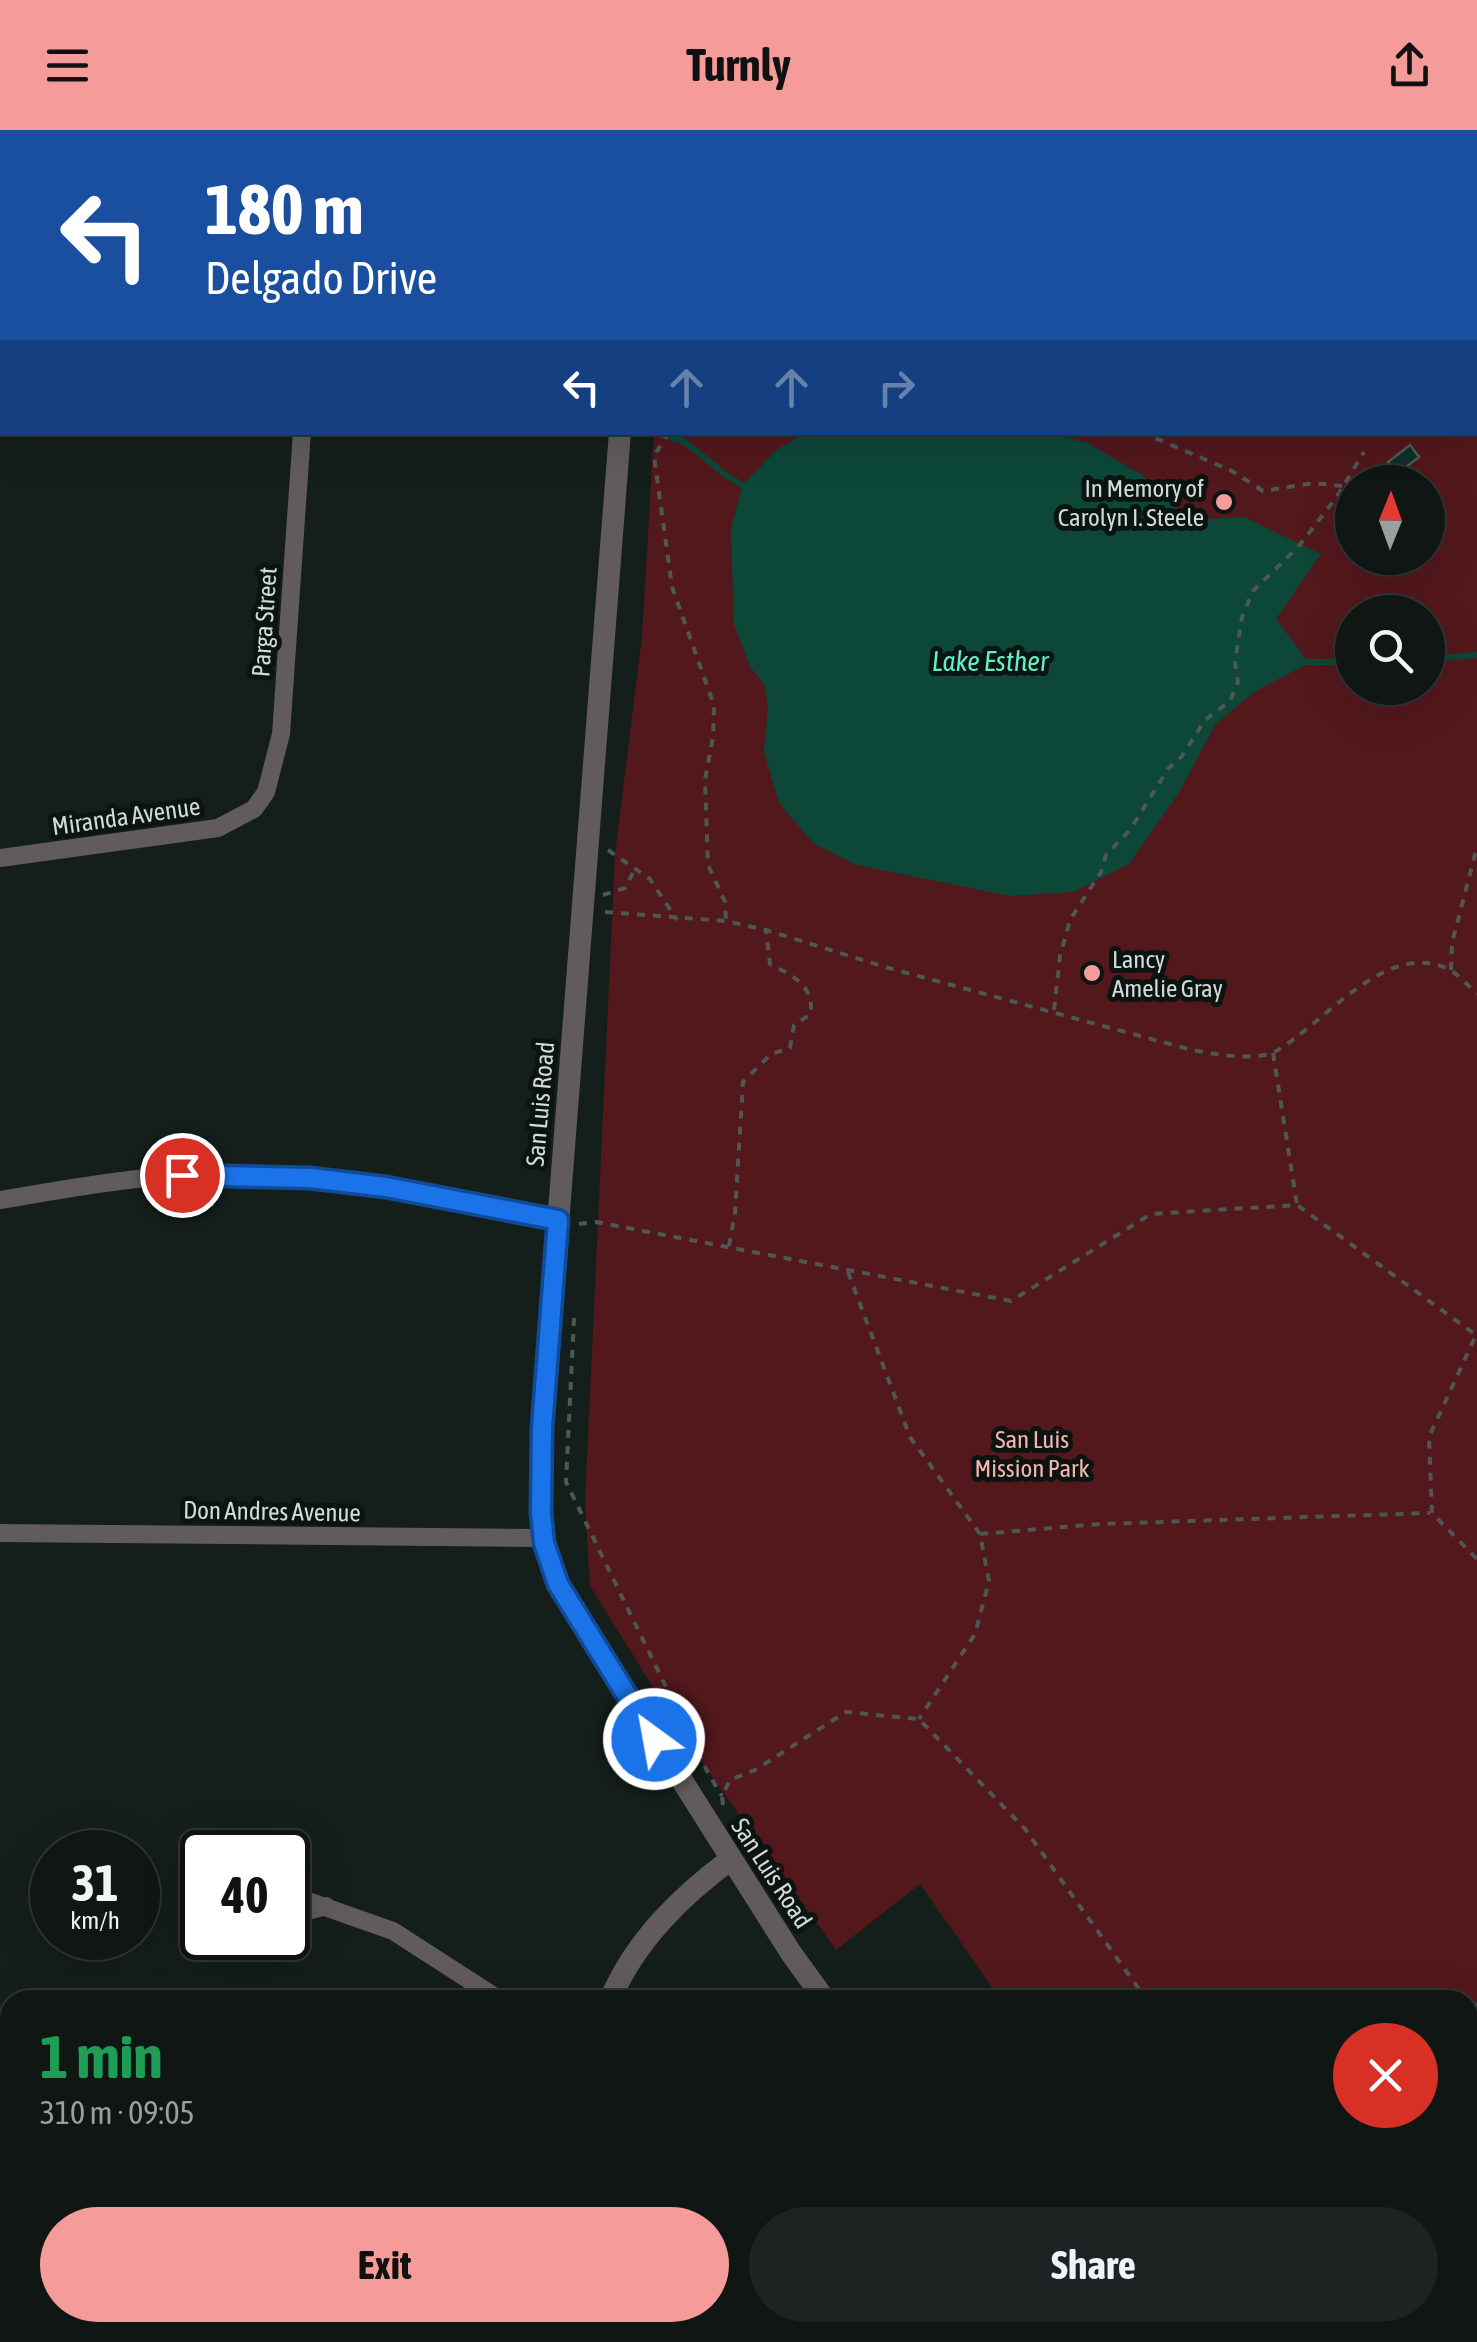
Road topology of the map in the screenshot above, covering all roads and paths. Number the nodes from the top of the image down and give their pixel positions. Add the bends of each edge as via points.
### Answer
1 (302, 435) edge
2 (620, 435) edge
3 (667, 435) edge
4 (1149, 435) edge
5 (1364, 452) dead end
6 (1356, 465) edge
7 (1335, 485) edge
8 (1335, 499) edge
9 (254, 808) joint
10 (1477, 847) edge
11 (0, 858) edge
12 (604, 864) dead end
13 (635, 869) junction
14 (603, 880) dead end
15 (583, 910) junction
16 (678, 920) junction
17 (726, 921) junction
18 (766, 930) junction
19 (1451, 970) junction
20 (1477, 994) edge
21 (1054, 1010) junction
22 (1273, 1054) junction
23 (0, 1200) edge
24 (1296, 1205) junction
25 (569, 1222) junction
26 (729, 1246) junction
27 (847, 1270) junction
28 (574, 1316) dead end
29 (1476, 1335) edge
30 (1432, 1513) junction
31 (0, 1533) edge
32 (980, 1534) junction
33 (544, 1538) junction
34 (1477, 1558) edge
35 (919, 1719) junction
36 (722, 1796) junction
37 (724, 1812) dead end
38 (730, 1859) junction
39 (310, 1901) edge
40 (326, 1906) junction
41 (310, 1910) edge
42 (484, 1990) edge
43 (615, 1990) edge
44 (818, 1990) edge
45 (1140, 1990) edge

1 - 9 street, Parga Street via 281,734 266,792
2 - 15 street, San Luis Road
3 - 17 path via 654,456 672,587 714,705 704,780 708,864 726,902
4 - 7 path via 1263,491
5 - 6 path
8 - 21 path via 1253,591 1242,617 1238,682 1230,700 1205,720 1168,769 1106,855 1070,920
9 - 11 street, Miranda Avenue via 218,828
10 - 19 path
12 - 13 path via 606,848
13 - 14 path via 625,888 602,896
13 - 16 path via 650,879
15 - 16 path
15 - 25 street, San Luis Road
16 - 17 path
17 - 18 path
18 - 21 path
18 - 26 path via 770,964 802,981 812,999 810,1014 794,1025 790,1048 770,1054 743,1082
19 - 20 path
19 - 22 path via 1423,961 1394,967
21 - 22 path via 1192,1050
22 - 24 path
23 - 25 street via 114,1182 246,1174 386,1187
24 - 27 path via 1151,1214 1011,1301
24 - 29 path
25 - 26 path
25 - 33 street, San Luis Road via 542,1428
26 - 27 path
27 - 32 path via 910,1437
28 - 36 path via 566,1482
29 - 30 path via 1429,1436
30 - 32 path
30 - 34 path
31 - 33 street, Don Andres Avenue
32 - 35 path via 989,1581 975,1634
33 - 38 street, San Luis Road via 558,1584
35 - 36 path via 846,1712 730,1780
35 - 45 path via 1026,1829
36 - 37 path
38 - 43 street via 660,1922
38 - 44 street, San Luis Road
39 - 40 street
40 - 41 street
40 - 42 street via 393,1931

